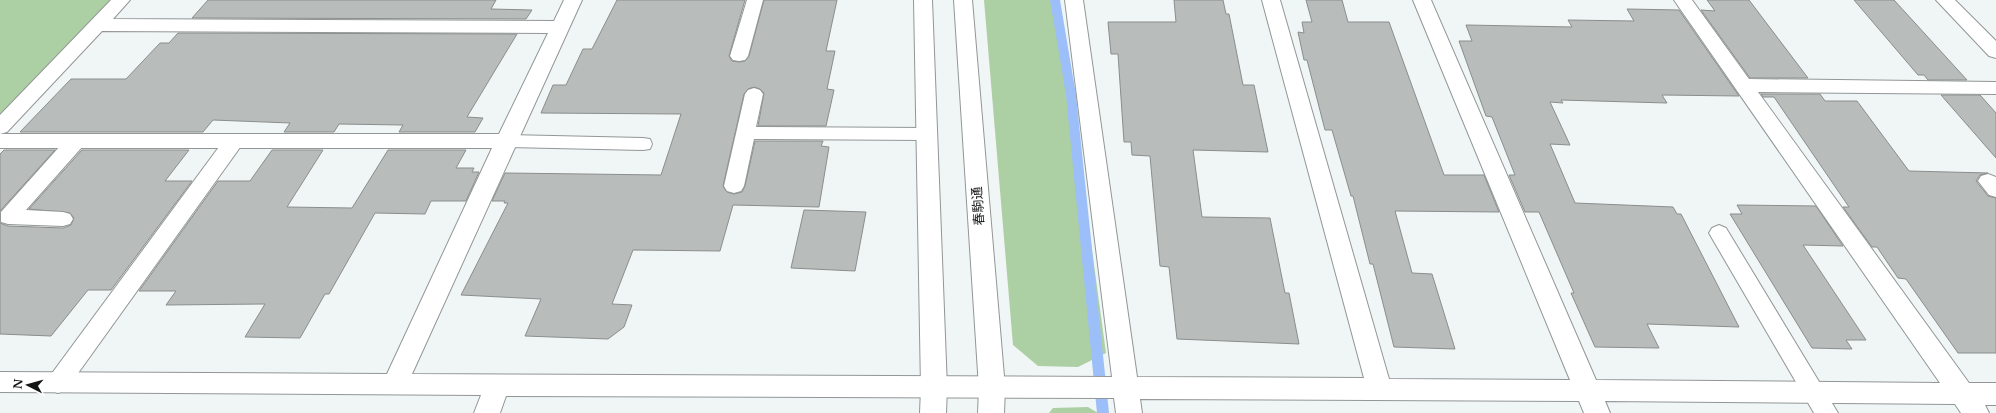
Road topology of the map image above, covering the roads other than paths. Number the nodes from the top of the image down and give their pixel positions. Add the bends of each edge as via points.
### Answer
1 (121, 0) edge
2 (573, 0) edge
3 (755, 0) edge
4 (922, 0) edge
5 (963, 0) edge
6 (1074, 0) edge
7 (1271, 0) edge
8 (1422, 0) edge
9 (1682, 0) edge
10 (1945, 0) edge
11 (97, 25) junction
12 (560, 27) junction
13 (1996, 52) edge
14 (739, 56) dead end
15 (1743, 86) junction
16 (1996, 88) edge
17 (754, 94) dead end
18 (0, 127) edge
19 (745, 133) junction
20 (926, 134) junction
21 (0, 141) edge
22 (76, 141) junction
23 (234, 141) junction
24 (506, 141) junction
25 (643, 144) dead end
26 (734, 186) dead end
27 (63, 219) dead end
28 (1719, 233) dead end
29 (0, 382) edge
30 (58, 383) junction
31 (394, 385) junction
32 (497, 386) junction
33 (1126, 387) junction
34 (934, 388) junction
35 (992, 388) junction
36 (1379, 388) junction
37 (1996, 394) edge
38 (1592, 402) edge
39 (1820, 403) edge
40 (1969, 403) edge
41 (487, 413) edge
42 (933, 413) edge
43 (991, 413) edge
44 (1129, 413) edge

1 - 11 street
2 - 12 street
3 - 14 lane
4 - 20 street
5 - 35 street, 春駒通
6 - 33 street
7 - 36 street
8 - 38 street
9 - 15 street
10 - 13 street
11 - 12 street
11 - 18 street
12 - 24 street
15 - 16 street
15 - 40 street
17 - 19 lane
19 - 20 lane
19 - 26 lane
20 - 34 street
21 - 22 street
22 - 23 street
22 - 27 lane via 8,217
23 - 24 street
23 - 30 lane
24 - 25 lane
24 - 31 street
28 - 39 lane
29 - 30 street
30 - 31 street
31 - 32 street
32 - 34 street
32 - 41 street
33 - 35 street
33 - 36 street
33 - 44 street
34 - 35 street
34 - 42 street
35 - 43 street, 春駒通
36 - 38 street
37 - 40 street
38 - 39 street
39 - 40 street

